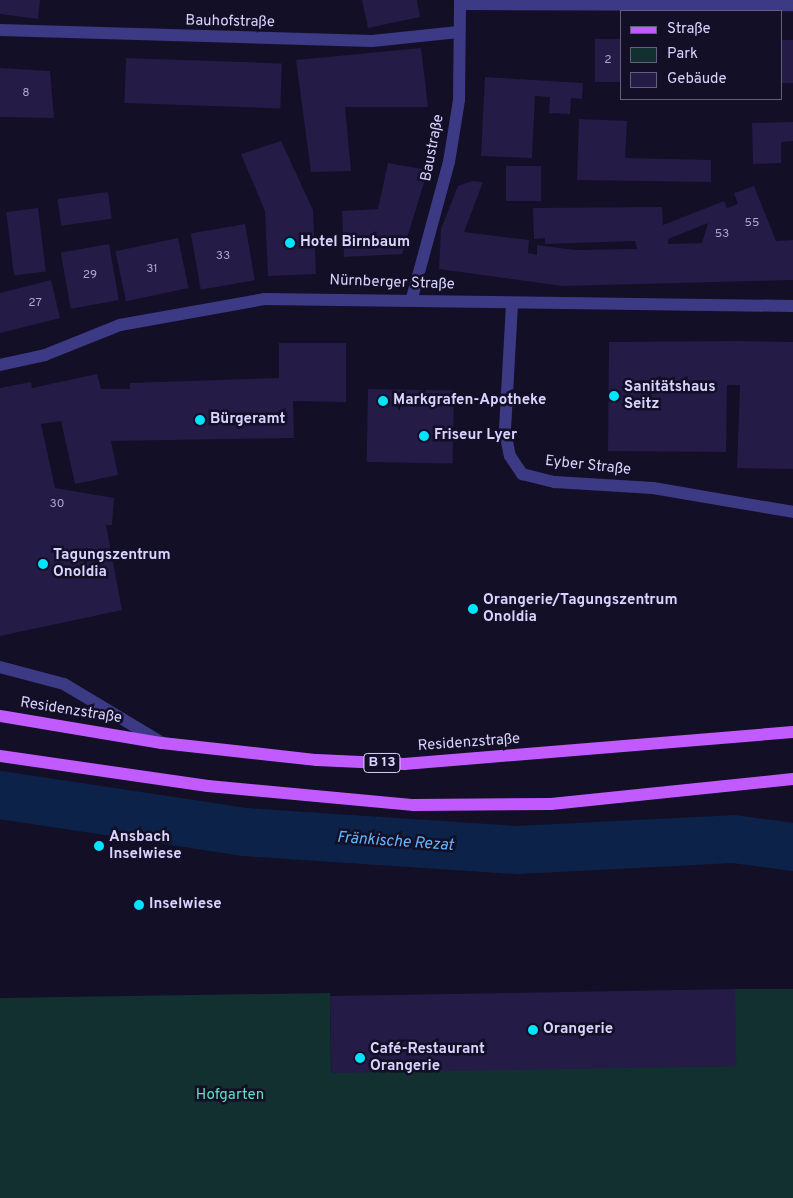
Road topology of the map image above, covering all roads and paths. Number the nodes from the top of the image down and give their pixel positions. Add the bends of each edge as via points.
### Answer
1 (460, 2) edge
2 (793, 5) edge
3 (0, 30) edge
4 (459, 32) junction
5 (412, 298) junction
6 (512, 304) junction
7 (793, 306) edge
8 (0, 365) edge
9 (793, 512) edge
10 (0, 666) edge
11 (0, 716) edge
12 (793, 732) edge
13 (162, 743) junction
14 (0, 756) edge
15 (793, 779) edge

1 - 2 street
1 - 4 street, Baustraße
3 - 4 street, Bauhofstraße via 372,41
4 - 5 street, Baustraße via 459,100 449,162
5 - 6 street, Nürnberger Straße
5 - 8 street, Nürnberger Straße via 264,299 120,325 45,355
6 - 7 street, Nürnberger Straße
6 - 9 street, Eyber Straße via 505,431 510,456 522,474 556,482 653,488
10 - 13 street via 64,684
11 - 13 main road, Residenzstraße / B 13
12 - 13 main road, Residenzstraße / B 13 via 404,764 317,760
14 - 15 main road via 208,786 414,805 551,804

